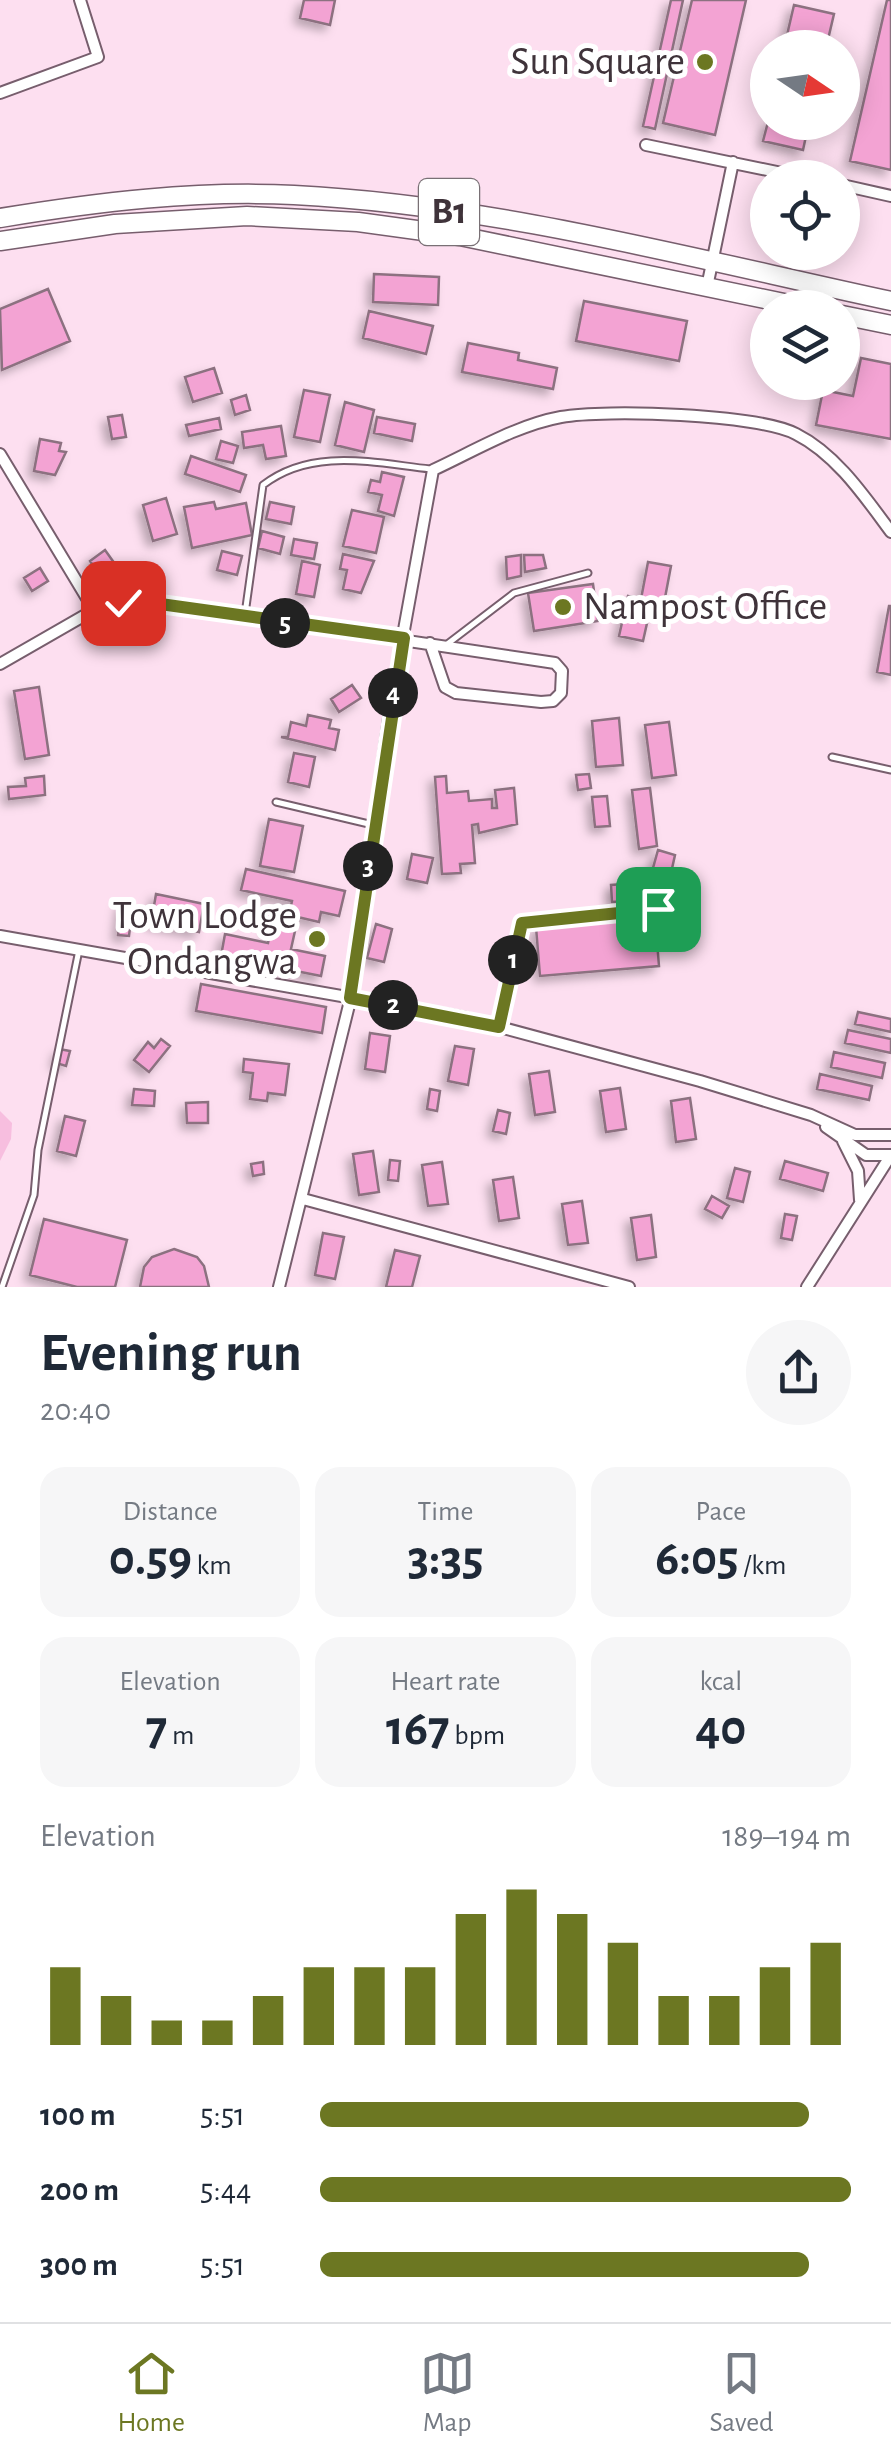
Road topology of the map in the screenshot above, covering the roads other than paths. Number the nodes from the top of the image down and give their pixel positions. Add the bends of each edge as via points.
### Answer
1 (80, 0) edge
2 (0, 93) edge
3 (646, 145) dead end
4 (733, 162) junction
5 (750, 166) edge
6 (860, 189) edge
7 (891, 196) edge
8 (0, 218) edge
9 (0, 242) edge
10 (712, 262) junction
11 (707, 286) junction
12 (750, 295) edge
13 (891, 301) edge
14 (860, 319) edge
15 (891, 325) edge
16 (0, 454) edge
17 (433, 470) junction
18 (891, 532) edge
19 (588, 573) dead end
20 (94, 610) junction
21 (244, 618) junction
22 (404, 638) junction
23 (430, 643) junction
24 (446, 645) junction
25 (0, 664) edge
26 (832, 757) dead end
27 (891, 770) edge
28 (276, 802) dead end
29 (373, 824) junction
30 (662, 901) dead end
31 (0, 936) edge
32 (80, 947) junction
33 (350, 998) junction
34 (499, 1027) junction
35 (810, 1115) junction
36 (891, 1134) edge
37 (843, 1140) junction
38 (891, 1155) edge
39 (303, 1199) junction
40 (860, 1201) junction
41 (2, 1287) edge
42 (280, 1287) edge
43 (629, 1287) edge
44 (807, 1287) edge

1 - 2 street via 98,57
3 - 4 street
4 - 5 street
4 - 10 street
6 - 7 street
8 - 10 main road, B1 via 200,195 338,198 421,207
9 - 11 main road, B1 via 115,224 247,216 358,222
10 - 11 street
10 - 13 main road, B1
11 - 12 main road, B1
14 - 15 main road
16 - 20 street
17 - 18 street via 560,417 642,414 753,424 793,432 824,451
17 - 21 lane via 317,461 262,485
17 - 22 street
19 - 24 lane via 514,593
20 - 21 street via 146,602
20 - 25 street
21 - 22 street
22 - 23 street
22 - 29 street
23 - 24 street
23 - 24 street via 439,678 456,693 540,702 561,693 562,671 555,663
26 - 27 lane
28 - 29 lane
29 - 33 street
30 - 34 lane via 658,909 522,923
31 - 32 street
32 - 33 street
32 - 41 lane via 34,1194
33 - 34 street
33 - 39 street
34 - 35 street
35 - 36 street via 855,1135
35 - 37 street
37 - 38 street via 866,1155
37 - 40 street via 858,1170
38 - 40 street
39 - 42 street
39 - 43 street
40 - 44 street

